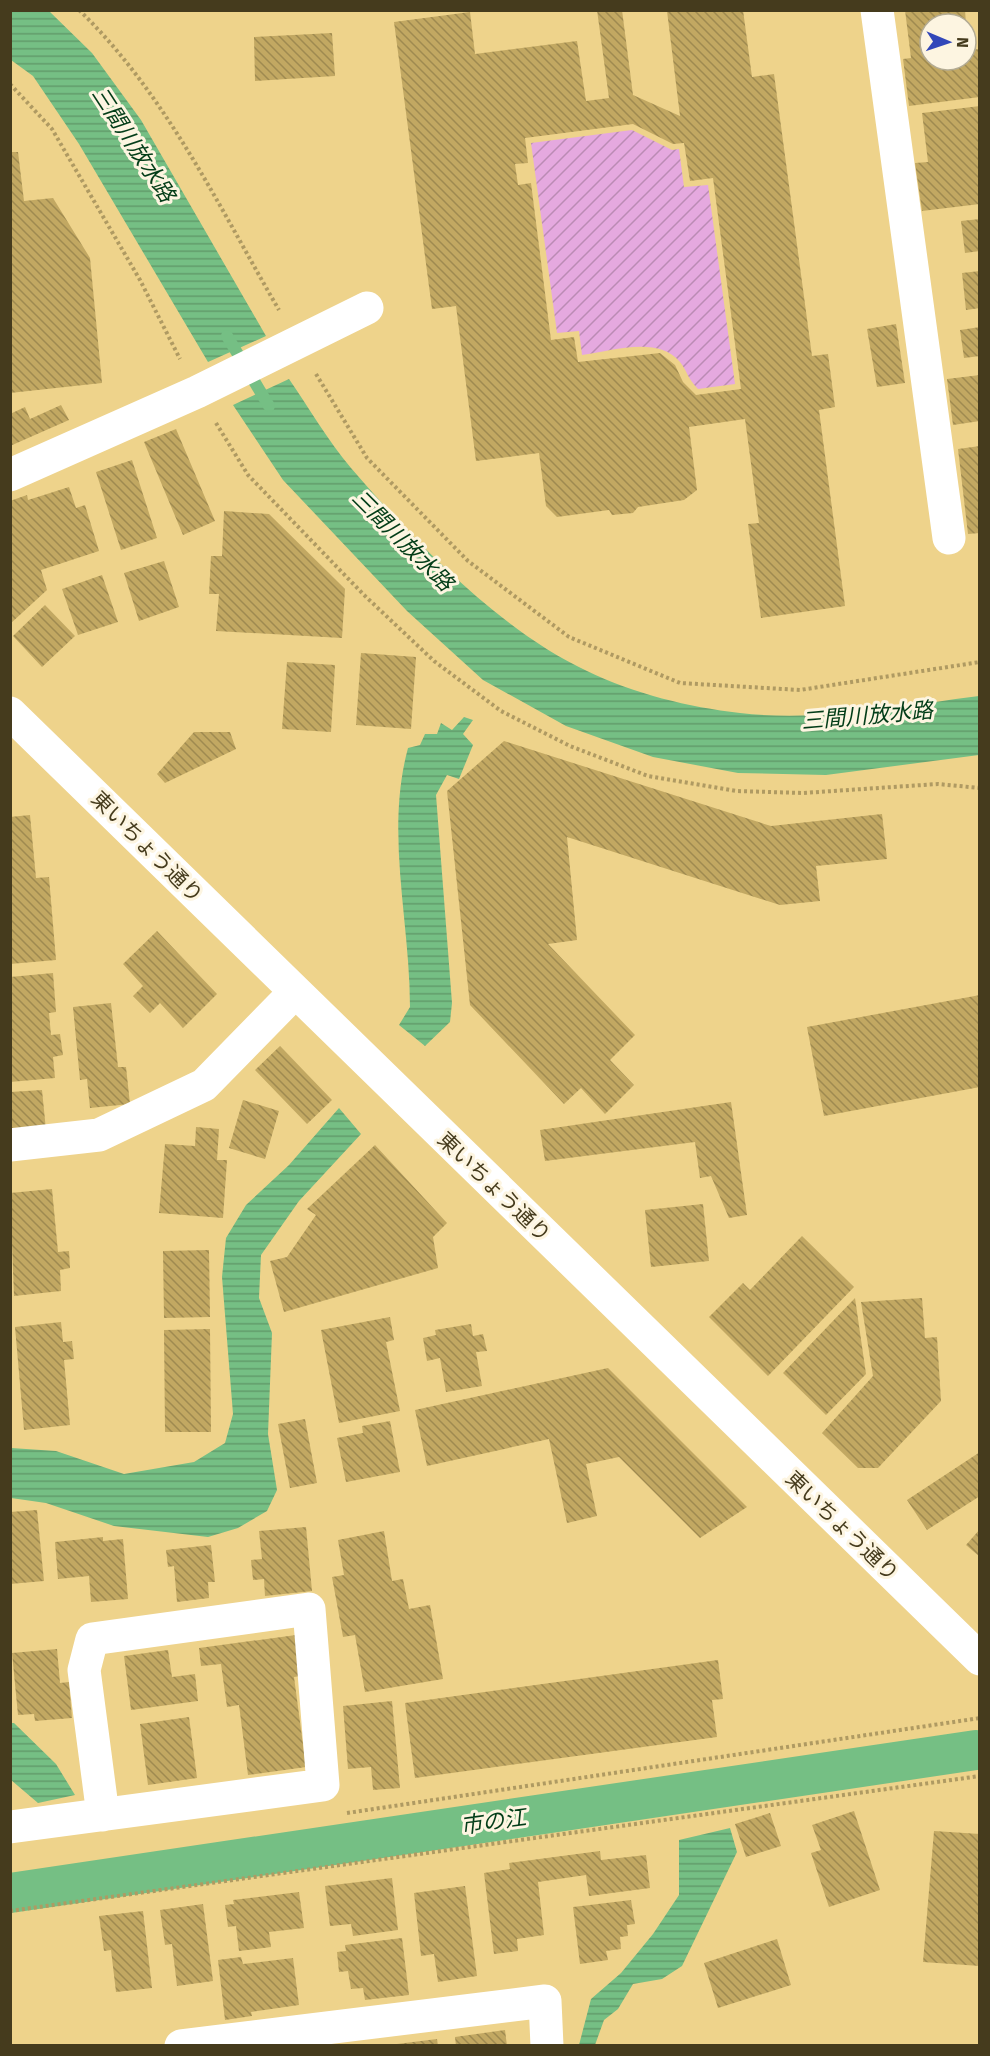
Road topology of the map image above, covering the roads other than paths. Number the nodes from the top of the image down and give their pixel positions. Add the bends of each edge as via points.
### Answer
1 (877, 10) edge
2 (367, 308) dead end
3 (10, 475) edge
4 (949, 538) dead end
5 (10, 713) edge
6 (294, 993) junction
7 (10, 1145) edge
8 (980, 1659) edge
9 (103, 1815) junction
10 (10, 1827) edge
11 (181, 2046) edge
12 (547, 2046) edge

1 - 4 street
2 - 3 street via 197,392
5 - 6 street, 東いちょう通り
6 - 7 street via 204,1085 99,1136
6 - 8 street, 東いちょう通り
9 - 9 street via 323,1785 309,1609 92,1639 84,1670
9 - 10 street
11 - 12 street via 545,2001

